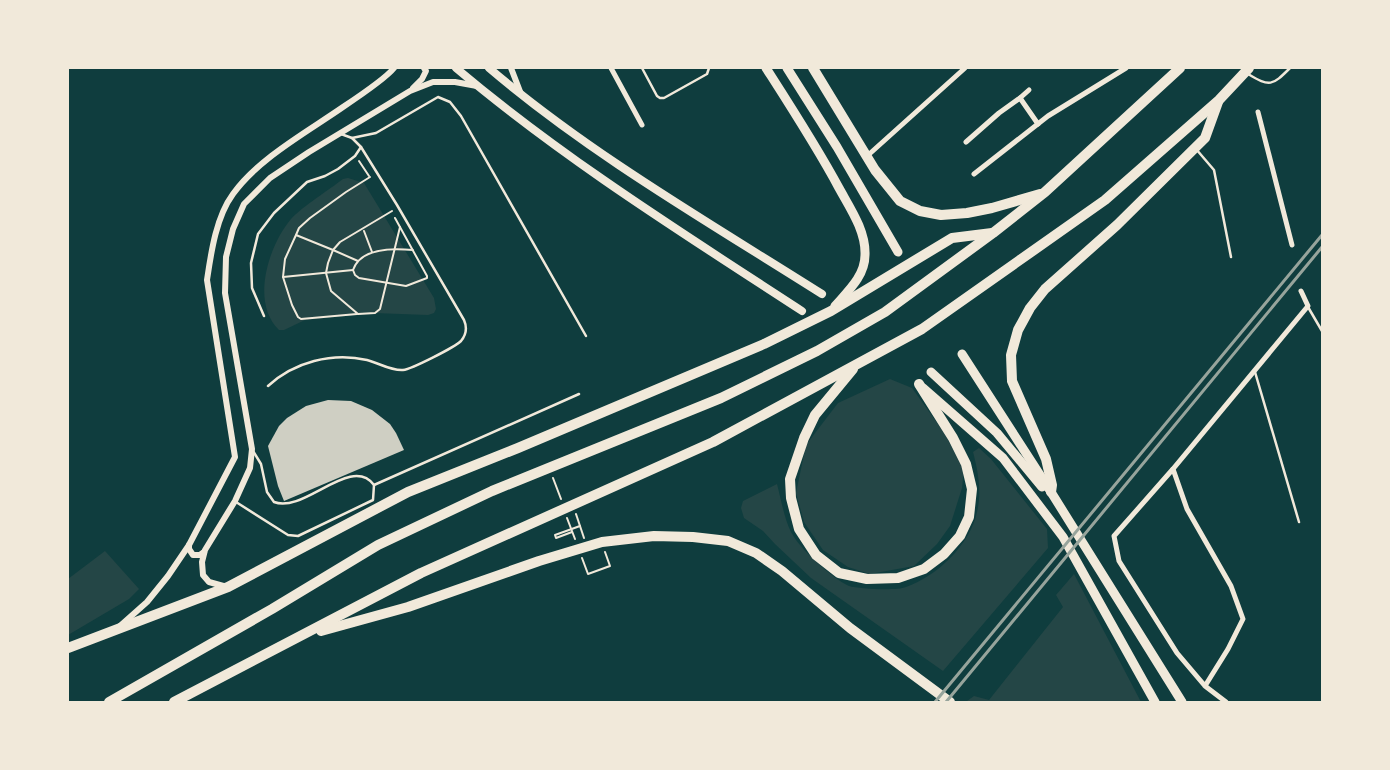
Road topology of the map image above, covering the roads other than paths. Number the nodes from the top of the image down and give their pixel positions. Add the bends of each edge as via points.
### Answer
1 (394, 68) edge
2 (424, 68) edge
3 (456, 68) edge
4 (489, 68) edge
5 (511, 68) edge
6 (611, 68) edge
7 (642, 68) edge
8 (709, 68) edge
9 (766, 68) edge
10 (787, 68) edge
11 (812, 68) edge
12 (965, 68) edge
13 (1126, 68) edge
14 (1180, 68) edge
15 (1290, 68) edge
16 (1247, 70) edge
17 (477, 86) junction
18 (1029, 90) dead end
19 (410, 91) junction
20 (522, 96) junction
21 (1020, 98) junction
22 (1219, 100) junction
23 (1258, 112) dead end
24 (1038, 124) junction
25 (642, 125) dead end
26 (339, 134) junction
27 (352, 138) junction
28 (966, 142) dead end
29 (361, 147) junction
30 (1196, 148) junction
31 (866, 156) junction
32 (974, 174) dead end
33 (1046, 192) junction
34 (993, 233) junction
35 (1292, 245) dead end
36 (898, 252) dead end
37 (1231, 256) dead end
38 (1301, 291) dead end
39 (822, 294) dead end
40 (1308, 306) junction
41 (802, 311) dead end
42 (831, 311) junction
43 (264, 316) dead end
44 (1322, 331) edge
45 (586, 336) dead end
46 (962, 354) dead end
47 (857, 364) junction
48 (1255, 370) junction
49 (931, 372) dead end
50 (920, 384) joint
51 (268, 386) dead end
52 (579, 394) dead end
53 (252, 449) junction
54 (1174, 469) junction
55 (374, 485) junction
56 (1051, 492) junction
57 (235, 501) junction
58 (1299, 522) dead end
59 (189, 545) junction
60 (205, 550) junction
61 (228, 587) junction
62 (114, 630) junction
63 (300, 637) junction
64 (68, 648) edge
65 (1131, 660) junction
66 (205, 685) junction
67 (1205, 686) junction
68 (1176, 690) junction
69 (109, 702) edge
70 (174, 702) edge
71 (186, 702) edge
72 (950, 702) edge
73 (1150, 702) edge
74 (1155, 702) edge
75 (1182, 702) edge
76 (1186, 702) edge
77 (1226, 702) edge

1 - 59 street via 259,166 232,194 217,226 207,280 235,457
2 - 19 street via 422,80
3 - 17 main road
4 - 20 main road
5 - 20 street
6 - 25 street
7 - 8 lane via 657,96 664,98 707,74
9 - 42 main road via 823,158 854,215 864,241 863,266 855,284
10 - 36 main road
11 - 31 highway
12 - 31 street
13 - 24 street
14 - 33 highway
15 - 16 lane via 1271,83 1263,83
16 - 22 highway
17 - 19 street via 433,82
17 - 41 main road via 619,192
18 - 21 street
19 - 26 street
20 - 39 main road via 626,169
21 - 24 street
21 - 28 street
22 - 30 highway via 1205,138
22 - 47 highway via 1105,200 922,329
23 - 35 street
24 - 32 street
26 - 27 lane
26 - 53 street via 270,178 244,204 233,229 226,257 225,293
27 - 29 lane
27 - 45 lane via 376,133 438,97 450,102
29 - 43 lane via 338,169 306,182 274,212 258,234 251,263 252,288
29 - 51 lane via 464,320 465,333 456,345 408,369 395,370 353,358 328,358 290,370
30 - 37 lane via 1214,170
30 - 56 highway via 1045,289 1018,330 1011,355 1012,381 1046,459
31 - 33 highway via 900,201 920,212 941,215 967,213
33 - 34 highway
34 - 42 highway via 952,238
34 - 69 highway via 885,312 817,351 721,398 492,491 378,544 264,614
38 - 40 street
40 - 44 lane
40 - 48 street
42 - 61 highway via 764,344 408,492
46 - 56 main road
47 - 50 highway via 815,415 790,479 799,529 816,555 839,573 867,579 898,578 924,569 960,536 969,517 972,489 966,464
47 - 63 highway via 713,442 568,504 421,573
48 - 54 street
48 - 58 lane
49 - 56 main road via 998,433 1044,490
50 - 65 main road via 1003,458 1063,537
52 - 55 lane
53 - 55 lane via 261,464 267,492 278,504 288,505 347,477 365,476
53 - 57 street via 250,468
54 - 67 street via 1187,509 1231,586 1243,619
54 - 67 street via 1114,536 1119,561 1177,653
55 - 57 lane via 373,500 298,536 288,535
56 - 68 main road
57 - 60 street
59 - 60 street via 197,556
59 - 62 street via 147,602
60 - 61 street via 203,575 209,582
61 - 62 highway
62 - 64 highway
63 - 66 highway
63 - 72 highway via 408,607 602,542 654,536 693,537 728,541 756,553
65 - 73 main road
65 - 74 main road
66 - 70 highway
66 - 71 street
67 - 77 street
68 - 75 main road
68 - 76 main road

